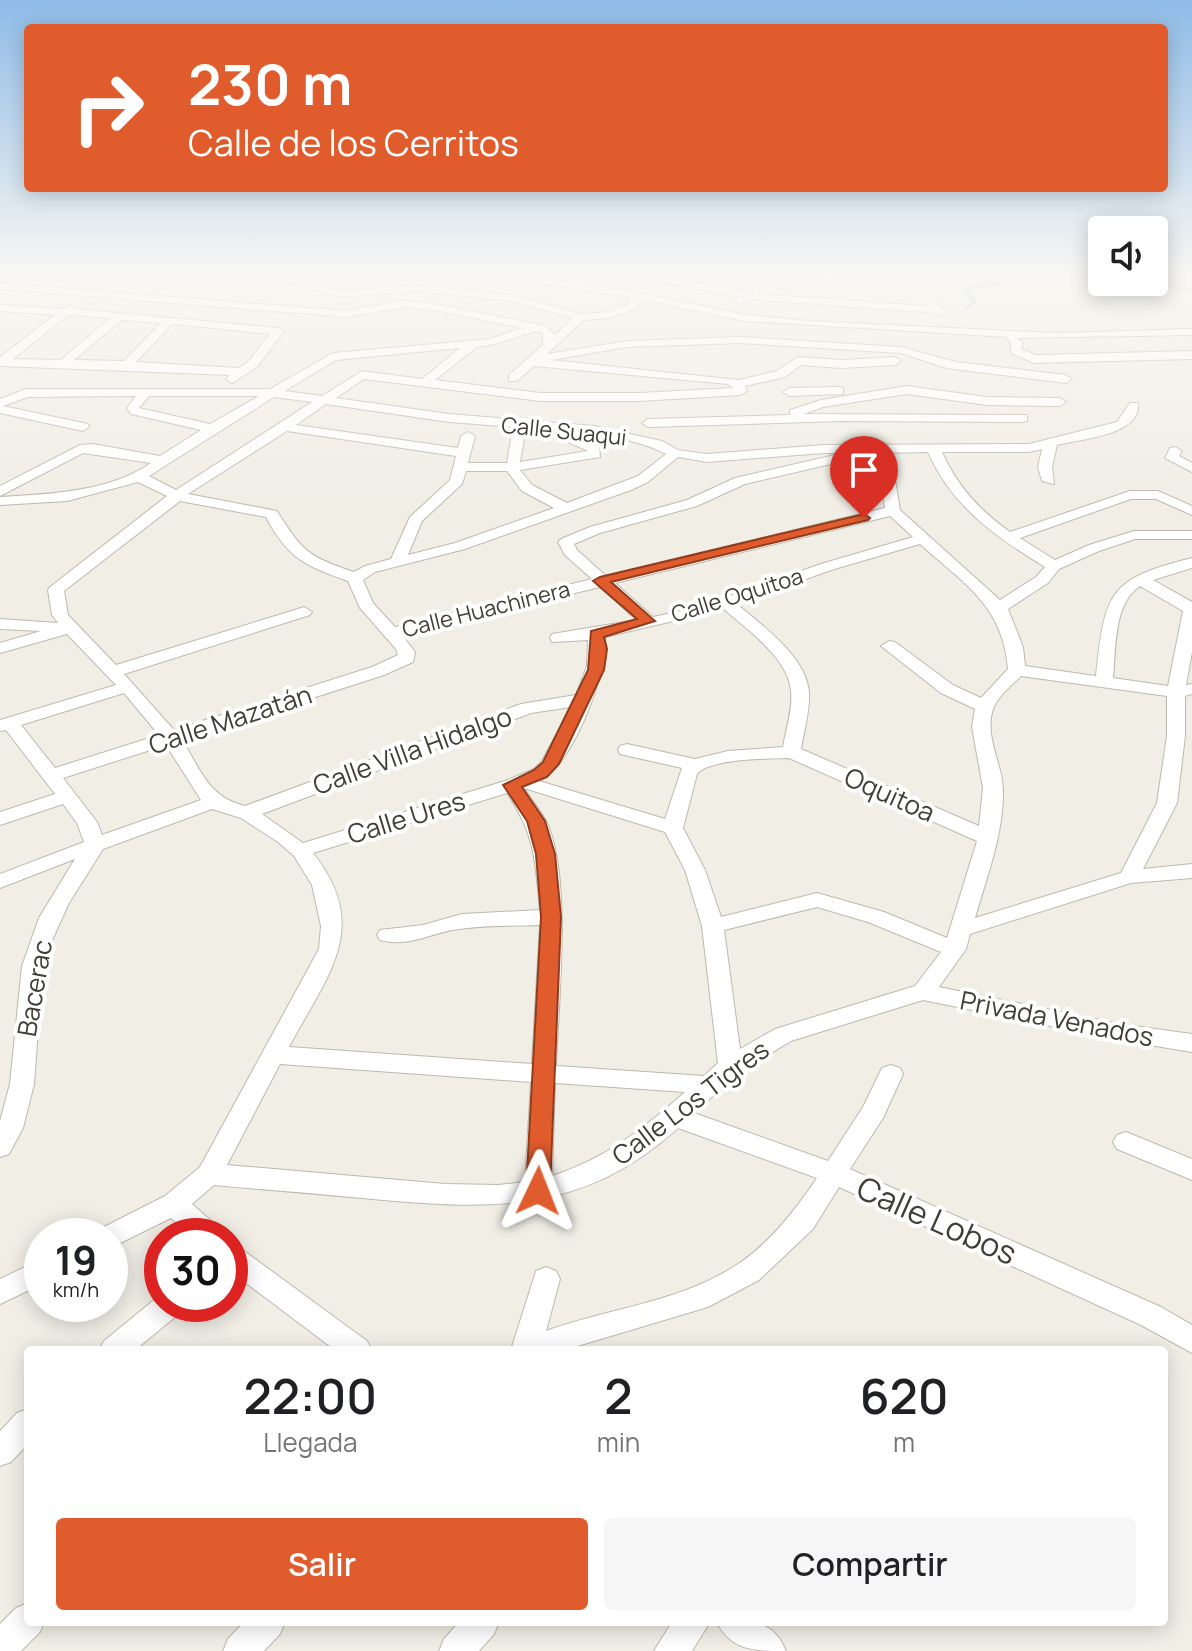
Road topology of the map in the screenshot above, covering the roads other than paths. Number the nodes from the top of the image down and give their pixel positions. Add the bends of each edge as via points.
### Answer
1 (78, 351) edge
2 (140, 351) edge
3 (264, 351) edge
4 (399, 351) edge
5 (464, 351) edge
6 (545, 351) edge
7 (586, 351) edge
8 (905, 351) edge
9 (1015, 351) edge
10 (1148, 351) edge
11 (1192, 355) edge
12 (1151, 356) junction
13 (535, 360) junction
14 (0, 362) edge
15 (64, 363) junction
16 (127, 365) junction
17 (958, 366) junction
18 (242, 372) junction
19 (513, 378) dead end
20 (1066, 379) dead end
21 (423, 384) junction
22 (737, 388) junction
23 (907, 390) junction
24 (216, 391) junction
25 (789, 392) dead end
26 (145, 393) junction
27 (274, 393) junction
28 (938, 394) junction
29 (502, 395) junction
30 (639, 397) junction
31 (323, 401) junction
32 (1060, 402) dead end
33 (0, 403) edge
34 (1134, 406) dead end
35 (0, 409) edge
36 (943, 418) junction
37 (1022, 418) dead end
38 (774, 420) junction
39 (481, 422) junction
40 (648, 423) junction
41 (520, 425) junction
42 (83, 427) dead end
43 (285, 427) junction
44 (544, 427) junction
45 (213, 429) junction
46 (468, 436) dead end
47 (759, 436) dead end
48 (657, 444) junction
49 (1050, 445) junction
50 (870, 450) junction
51 (934, 450) junction
52 (1175, 451) dead end
53 (675, 453) junction
54 (461, 460) junction
55 (164, 461) junction
56 (512, 467) junction
57 (1192, 468) edge
58 (139, 477) junction
59 (1049, 481) dead end
60 (0, 492) edge
61 (178, 496) junction
62 (0, 501) edge
63 (566, 508) junction
64 (893, 511) junction
65 (1192, 511) edge
66 (1192, 535) edge
67 (1007, 538) junction
68 (922, 539) junction
69 (396, 563) junction
70 (1192, 563) edge
71 (1054, 566) junction
72 (355, 578) junction
73 (1142, 580) junction
74 (600, 581) junction
75 (727, 603) junction
76 (1191, 607) edge
77 (999, 608) junction
78 (304, 612) dead end
79 (648, 621) junction
80 (0, 624) edge
81 (70, 628) junction
82 (389, 633) junction
83 (596, 634) junction
84 (558, 638) dead end
85 (889, 646) dead end
86 (0, 648) edge
87 (1017, 670) junction
88 (112, 672) junction
89 (1104, 684) junction
90 (126, 687) junction
91 (1184, 690) edge
92 (582, 700) junction
93 (985, 707) junction
94 (5, 725) edge
95 (1184, 736) edge
96 (171, 739) junction
97 (627, 750) dead end
98 (791, 752) junction
99 (695, 765) junction
100 (51, 776) junction
101 (517, 783) junction
102 (67, 796) junction
103 (214, 802) junction
104 (246, 813) junction
105 (0, 819) edge
106 (673, 828) junction
107 (988, 838) junction
108 (95, 845) junction
109 (301, 850) junction
110 (1192, 871) edge
111 (1129, 877) junction
112 (0, 881) edge
113 (551, 917) junction
114 (713, 926) junction
115 (388, 935) dead end
116 (958, 939) junction
117 (923, 992) junction
118 (1192, 1043) edge
119 (275, 1055) junction
120 (730, 1066) junction
121 (891, 1074) dead end
122 (542, 1075) junction
123 (708, 1085) junction
124 (10, 1095) edge
125 (676, 1117) junction
126 (1126, 1142) dead end
127 (0, 1147) edge
128 (1192, 1170) edge
129 (833, 1173) junction
130 (209, 1174) junction
131 (538, 1191) junction
132 (174, 1204) junction
133 (189, 1218) edge
134 (128, 1228) edge
135 (248, 1271) edge
136 (546, 1279) dead end
137 (24, 1280) edge
138 (0, 1292) edge
139 (148, 1322) edge
140 (1192, 1340) edge
141 (338, 1345) edge
142 (119, 1346) edge
143 (527, 1346) edge
144 (542, 1346) edge
145 (24, 1427) edge
146 (0, 1452) edge
147 (24, 1624) edge
148 (264, 1626) edge
149 (478, 1626) edge
150 (690, 1626) edge
151 (739, 1626) edge
152 (0, 1648) edge
153 (240, 1651) edge
154 (456, 1651) edge
155 (671, 1651) edge
156 (769, 1651) edge

1 - 15 street
2 - 16 street
3 - 18 street
4 - 27 street via 333,357
5 - 21 street
6 - 13 street
7 - 13 street
8 - 17 street
9 - 12 street via 1084,360
10 - 12 street
11 - 12 street
13 - 19 street
13 - 22 street
14 - 15 street
15 - 16 street
16 - 18 street
17 - 20 street
17 - 22 street via 912,360 798,361 781,374
18 - 24 street
21 - 29 street
21 - 31 street via 362,375
22 - 30 street
23 - 25 street
23 - 28 street
23 - 38 street via 821,404
24 - 26 street, Calle Suaqui
24 - 27 street, Calle Suaqui
26 - 33 street, Calle Suaqui via 26,393
26 - 45 street via 135,411
27 - 31 street, Calle Suaqui
27 - 45 street
28 - 32 street via 1019,404
28 - 36 street via 947,412
29 - 30 street
29 - 39 street
30 - 40 street
31 - 39 street, Calle Suaqui
31 - 43 street
34 - 49 street, Calle Suaqui via 1122,425
35 - 42 street
36 - 37 street
36 - 38 street
38 - 40 street
38 - 47 street
39 - 41 street, Calle Suaqui
40 - 48 street
41 - 44 street, Calle Suaqui
41 - 56 street
43 - 54 street
43 - 61 street
44 - 48 street, Calle Suaqui via 594,430
44 - 56 street via 597,451 586,458
45 - 55 street
46 - 54 street
48 - 53 street, Calle Suaqui
49 - 51 street, Calle Suaqui
49 - 59 street via 1045,467
50 - 51 street, Calle Suaqui
50 - 53 street, Calle Suaqui via 707,458
50 - 64 street via 888,480
50 - 74 street via 740,481 692,503 566,542
51 - 67 street via 950,483
52 - 57 street via 1172,458
53 - 63 street via 634,483
54 - 56 street
54 - 69 street via 457,481 415,520
55 - 58 street
55 - 60 street via 80,449
56 - 63 street via 522,483
58 - 61 street
58 - 62 street via 78,495
61 - 72 street via 272,514 292,551
61 - 81 street via 56,590 60,615
63 - 69 street
64 - 68 street
64 - 74 street, Calle Huachinera
65 - 67 street via 1158,495 1130,495
66 - 71 street via 1134,535
67 - 71 street
68 - 75 street, Calle Oquitoa
68 - 77 street
69 - 72 street
70 - 73 street
71 - 77 street
72 - 82 street via 366,605
73 - 76 street
73 - 89 street via 1124,589 1118,602
74 - 79 street
74 - 82 street, Calle Huachinera
75 - 79 street, Calle Oquitoa
75 - 98 street via 795,674 800,689
76 - 91 street
77 - 87 street via 1015,647
78 - 88 street
79 - 83 street, Calle Oquitoa
80 - 81 street
81 - 86 street
81 - 88 street
82 - 96 street, Calle Mazatán via 407,658
83 - 84 street, Calle Oquitoa
83 - 92 street via 596,670
85 - 93 street via 947,689
87 - 89 street
87 - 93 street
88 - 90 street
89 - 91 street
90 - 94 street
90 - 96 street
91 - 95 street
92 - 101 street via 550,764
92 - 104 street, Calle Villa Hidalgo via 527,708
93 - 107 street via 981,727 993,788
94 - 100 street
95 - 111 street via 1167,803
96 - 100 street, Calle Mazatán
96 - 103 street
97 - 99 street
98 - 99 street
98 - 107 street, Oquitoa
99 - 106 street
100 - 102 street
101 - 106 street
101 - 109 street, Calle Ures
101 - 113 street via 545,854
102 - 105 street
102 - 108 street via 87,822
103 - 104 street
103 - 108 street
104 - 109 street
106 - 114 street via 695,870
107 - 116 street
108 - 112 street
108 - 124 street, Bacerac via 49,917 34,963
109 - 119 street via 331,905 333,927 330,949
110 - 111 street
111 - 116 street
113 - 115 street via 462,921 427,932
113 - 122 street
114 - 116 street via 817,900
114 - 120 street
116 - 117 street
117 - 118 street, Privada Venados
117 - 120 street, Calle Los Tigres via 783,1035
119 - 122 street
119 - 130 street
120 - 123 street, Calle Los Tigres
121 - 129 street via 874,1111
122 - 123 street
122 - 131 street
123 - 125 street, Calle Los Tigres
124 - 127 street, Bacerac via 9,1134
125 - 129 street, Calle Lobos
125 - 131 street, Calle Los Tigres via 594,1173
126 - 128 street
129 - 140 street, Calle Lobos via 1151,1316
129 - 144 street via 803,1221 749,1272 698,1298
130 - 131 street, Calle Los Tigres via 445,1195
130 - 132 street
132 - 133 street
132 - 134 street
135 - 141 street
136 - 143 street
137 - 138 street
139 - 142 street
145 - 146 street
147 - 152 street
148 - 153 street
149 - 154 street
150 - 155 street
151 - 156 street

